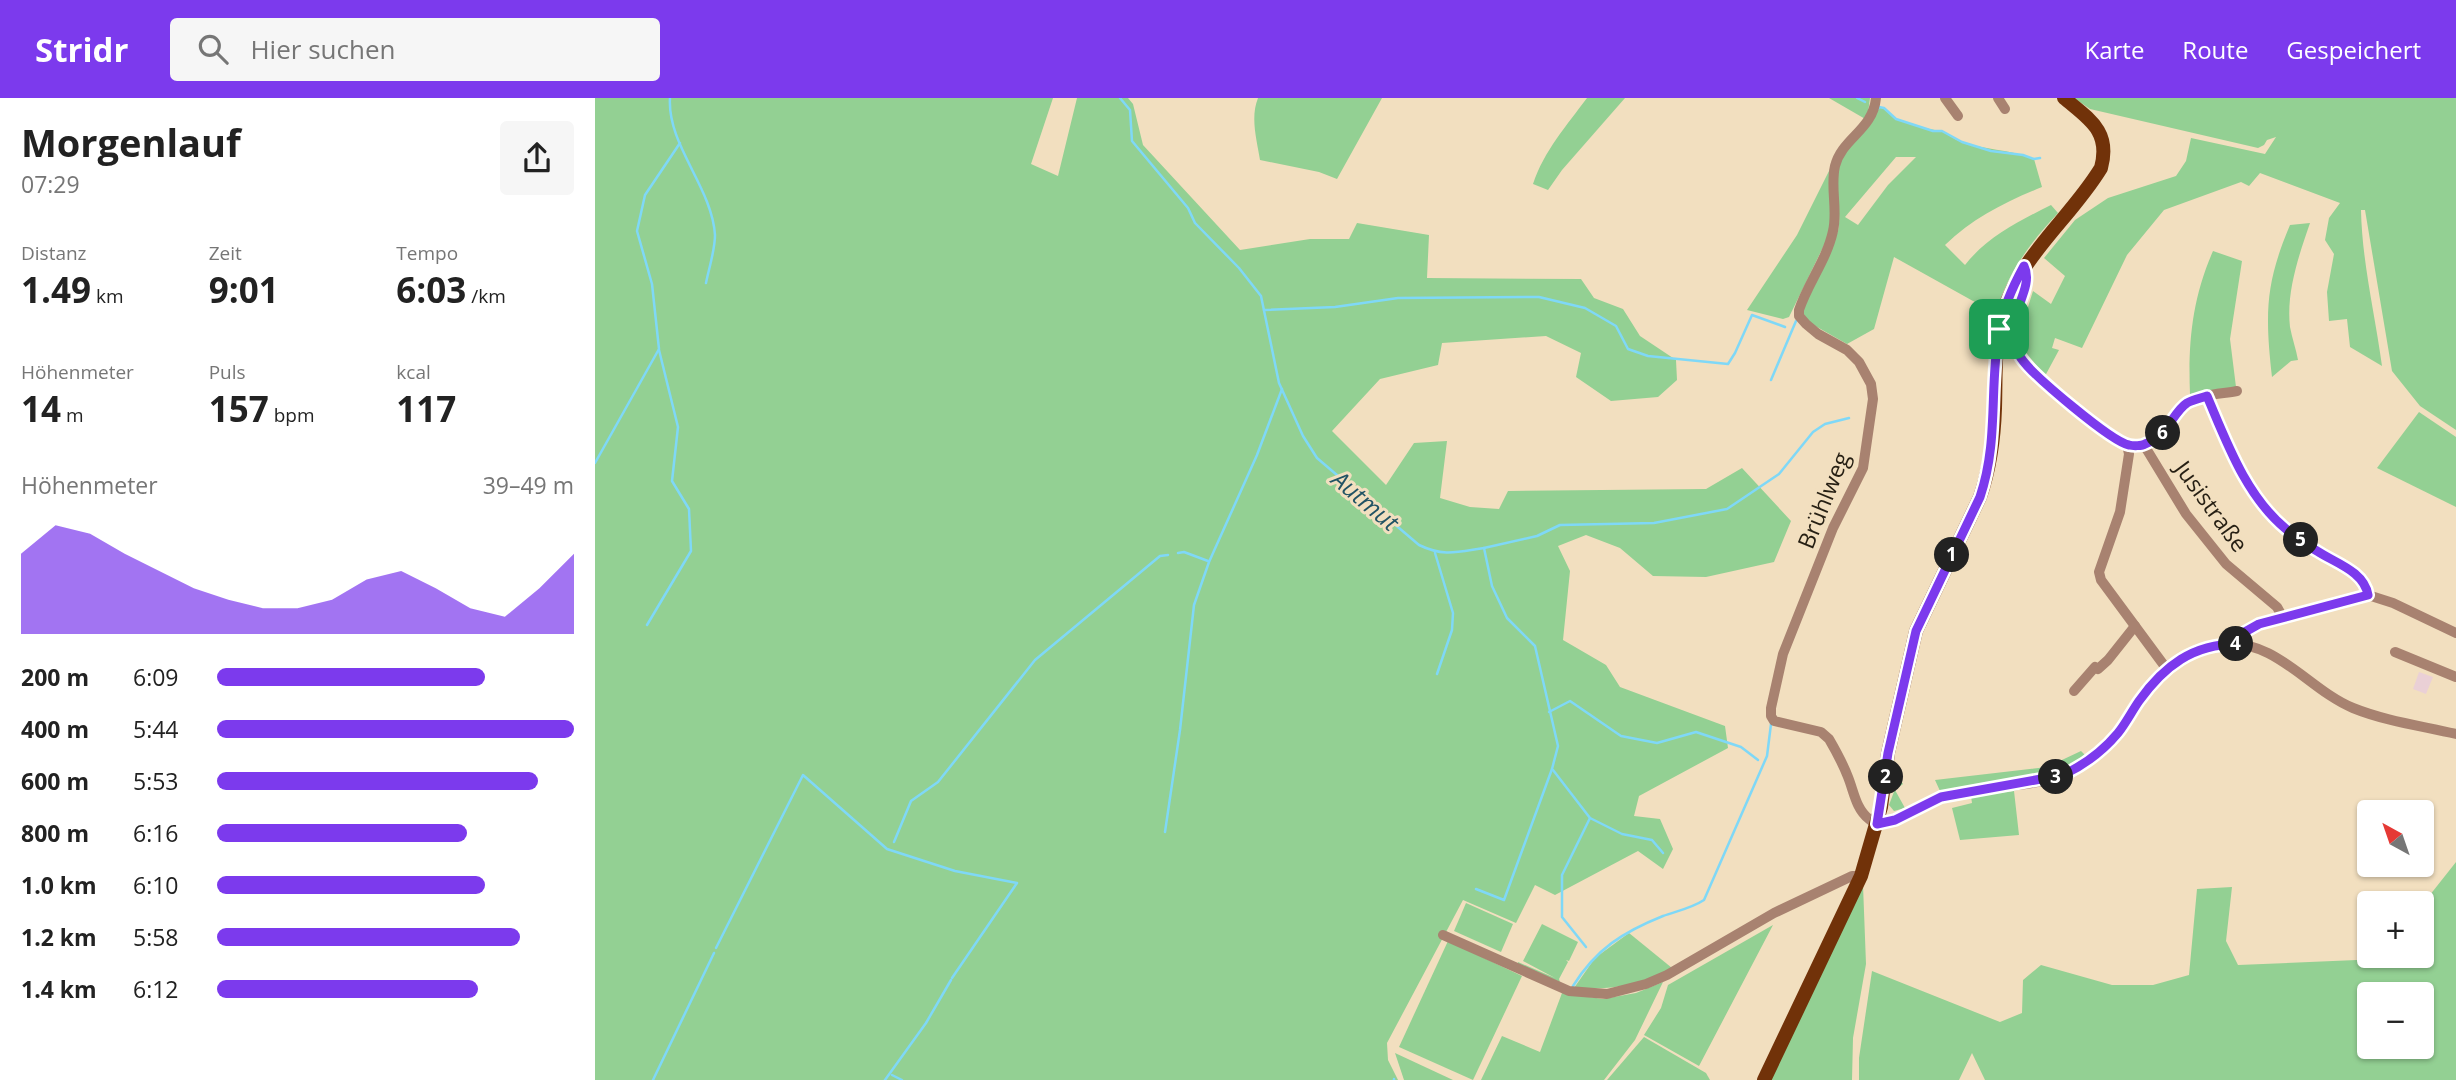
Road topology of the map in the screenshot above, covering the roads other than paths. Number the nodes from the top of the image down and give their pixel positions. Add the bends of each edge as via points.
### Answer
1 (1876, 98) edge
2 (1945, 98) edge
3 (1998, 98) edge
4 (2064, 98) edge
5 (2005, 109) dead end
6 (1958, 116) dead end
7 (2024, 266) junction
8 (2237, 391) dead end
9 (2207, 396) junction
10 (2127, 445) junction
11 (2144, 445) junction
12 (2368, 595) junction
13 (2281, 616) junction
14 (2135, 626) junction
15 (2456, 633) edge
16 (2237, 644) junction
17 (2395, 652) dead end
18 (2166, 668) junction
19 (2456, 677) edge
20 (2074, 691) dead end
21 (2456, 734) edge
22 (1877, 824) junction
23 (1861, 876) junction
24 (1443, 935) dead end
25 (1764, 1080) edge

1 - 22 street, Brühlweg via 1867,125 1835,165 1833,232 1798,310 1806,324 1859,362 1871,384 1874,400 1863,468 1833,528 1783,654 1771,716 1777,722 1821,732 1829,739 1860,810
2 - 6 street
3 - 5 street
4 - 7 main road via 2099,131 2105,149 2101,168
7 - 10 street via 2027,279 2013,322 2015,347 2022,360 2077,410
7 - 22 main road via 1999,329 1987,476 1916,631
8 - 9 street
9 - 11 street via 2186,403 2165,431
9 - 12 street via 2231,454 2259,500 2284,528 2355,573
10 - 11 street
10 - 14 street via 2120,512 2099,572
11 - 13 street, Jusistraße via 2186,514 2226,564 2277,607
12 - 13 street
12 - 15 street
13 - 16 street via 2243,633
14 - 18 street
14 - 20 street via 2108,660 2095,667
16 - 18 street via 2200,649
16 - 21 street via 2267,651 2352,708
17 - 19 street
18 - 22 street via 2119,732 2077,769 2051,779 1941,797
22 - 23 main road
23 - 24 street via 1852,876 1774,913 1667,975 1607,993 1569,991
23 - 25 main road

